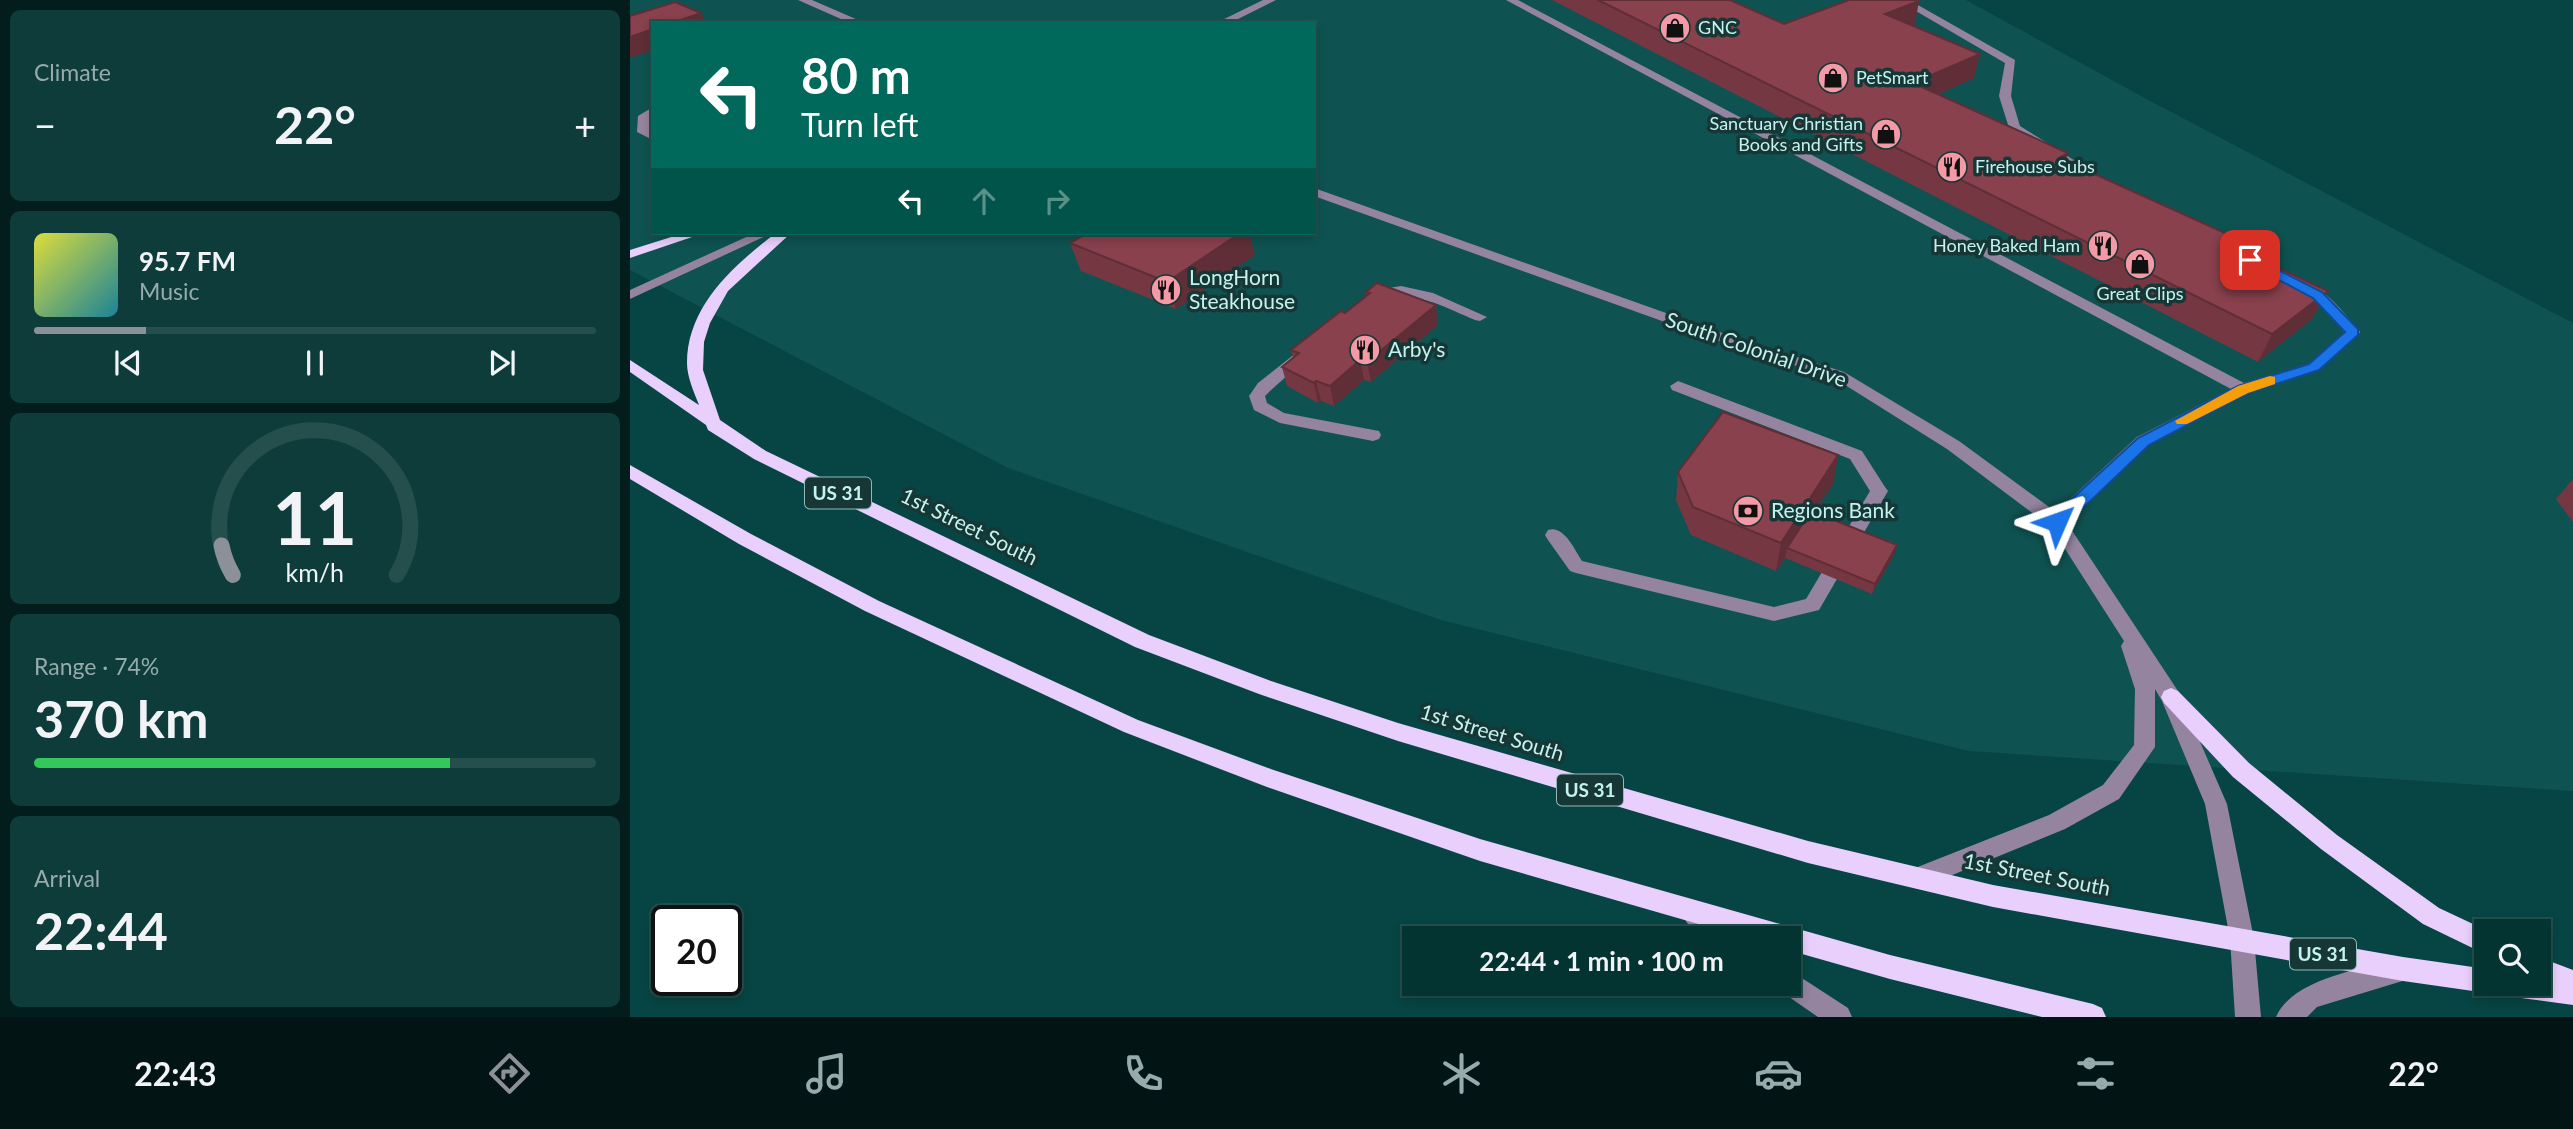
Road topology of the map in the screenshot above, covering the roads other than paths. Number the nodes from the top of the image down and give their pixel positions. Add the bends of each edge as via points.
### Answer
1 (803, 0) edge
2 (1271, 0) edge
3 (1511, 0) edge
4 (1902, 0) edge
5 (855, 21) edge
6 (1225, 21) edge
7 (651, 111) edge
8 (651, 135) edge
9 (2103, 183) edge
10 (1316, 193) edge
11 (691, 235) edge
12 (761, 235) edge
13 (781, 235) edge
14 (630, 254) edge
15 (2294, 283) edge
16 (630, 295) edge
17 (1359, 307) edge
18 (1480, 317) dead end
19 (1317, 342) edge
20 (630, 365) edge
21 (1678, 386) dead end
22 (2243, 389) junction
23 (714, 426) junction
24 (1373, 435) dead end
25 (630, 471) edge
26 (2057, 522) junction
27 (1554, 535) dead end
28 (2124, 622) junction
29 (2171, 698) junction
30 (1917, 878) junction
31 (1685, 908) junction
32 (1710, 926) edge
33 (1747, 926) edge
34 (2474, 937) edge
35 (2242, 939) junction
36 (1801, 942) edge
37 (2403, 969) junction
38 (2551, 974) edge
39 (2474, 979) edge
40 (2573, 982) edge
41 (1801, 990) edge
42 (2551, 990) edge
43 (2573, 993) edge
44 (1839, 1017) edge
45 (2093, 1017) edge
46 (2248, 1017) edge
47 (2289, 1017) edge

1 - 5 street
2 - 6 street
3 - 22 street
4 - 9 street via 2011,62 2005,96 2015,128
7 - 8 street via 644,116 643,132
10 - 26 street, South Colonial Drive via 1839,375 1953,445
11 - 14 main road
12 - 16 street
13 - 23 main road via 749,259 701,320 695,364
15 - 22 street via 2318,295 2353,332 2314,367
17 - 18 street via 1381,293 1407,289
19 - 24 street via 1264,387 1257,396 1260,406 1280,418
20 - 23 main road, 1st Street South / US 31
21 - 27 street via 1857,455 1879,491 1812,605 1774,614 1576,566
22 - 26 street via 2143,441
23 - 30 main road, 1st Street South / US 31 via 760,455 1142,640 1266,688 1585,789
25 - 31 main road via 872,607 1131,726 1480,850
26 - 28 street, South Colonial Drive
28 - 29 street, South Colonial Drive
28 - 30 street, South Colonial Drive via 2144,689 2144,747 2111,792 2057,822
29 - 34 main road via 2241,769 2329,842 2431,916
29 - 35 street, South Colonial Drive via 2216,804
30 - 35 main road, 1st Street South / US 31 via 1993,896
31 - 32 street
31 - 33 main road
35 - 37 main road, 1st Street South / US 31
35 - 46 street, South Colonial Drive
36 - 45 main road
37 - 39 main road, 1st Street South / US 31
37 - 47 street via 2310,997
38 - 40 main road
41 - 44 street
42 - 43 main road

